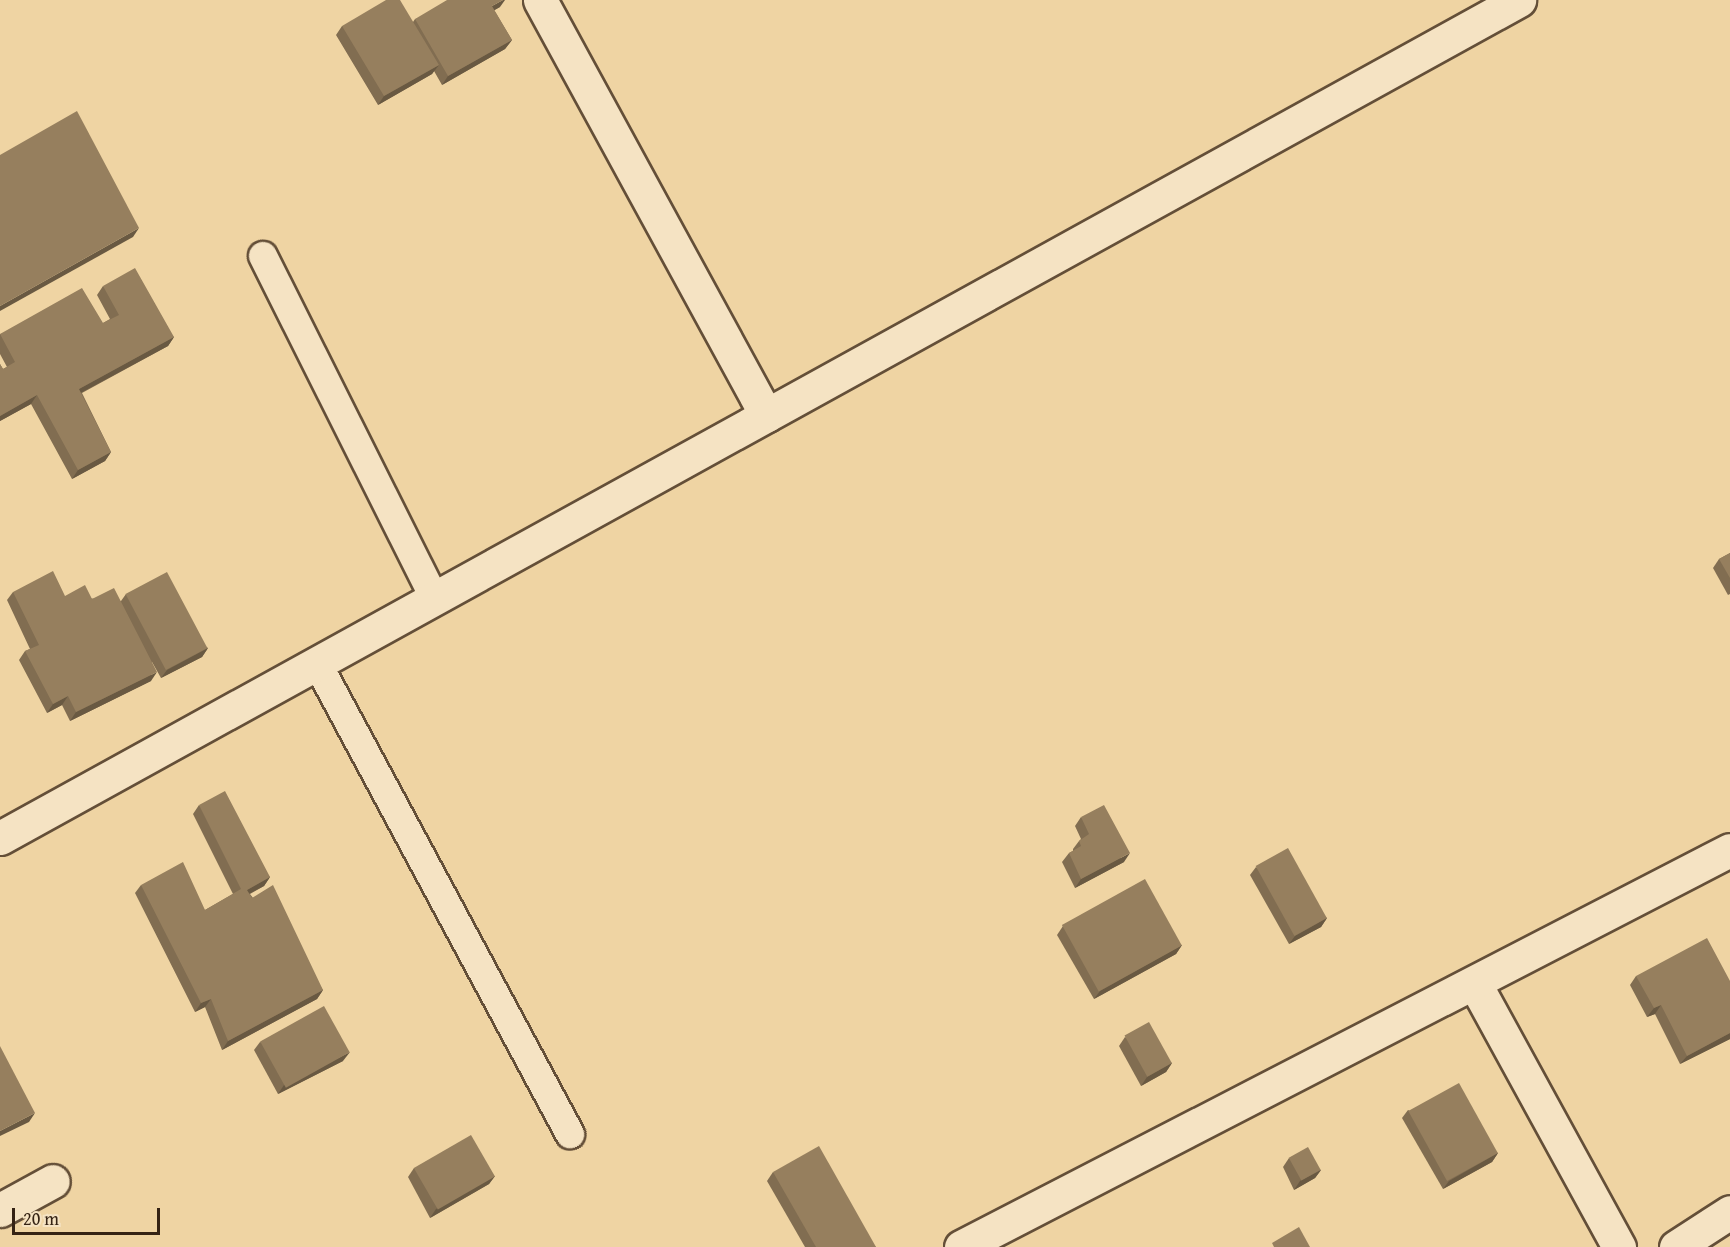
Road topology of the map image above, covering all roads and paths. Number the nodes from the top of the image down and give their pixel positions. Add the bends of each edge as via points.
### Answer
1 (540, 0) edge
2 (1520, 0) edge
3 (263, 256) dead end
4 (766, 415) junction
5 (434, 598) junction
6 (316, 663) junction
7 (0, 838) edge
8 (1730, 850) edge
9 (1475, 984) junction
10 (570, 1134) dead end
11 (53, 1181) dead end
12 (0, 1210) edge
13 (1730, 1212) edge
14 (961, 1247) edge
15 (1619, 1247) edge
16 (1676, 1247) edge

1 - 4 street
2 - 4 street
3 - 5 lane
4 - 5 street
5 - 6 street
6 - 7 street
6 - 10 lane
8 - 9 street
9 - 14 street
9 - 15 street
11 - 12 street
13 - 16 street

